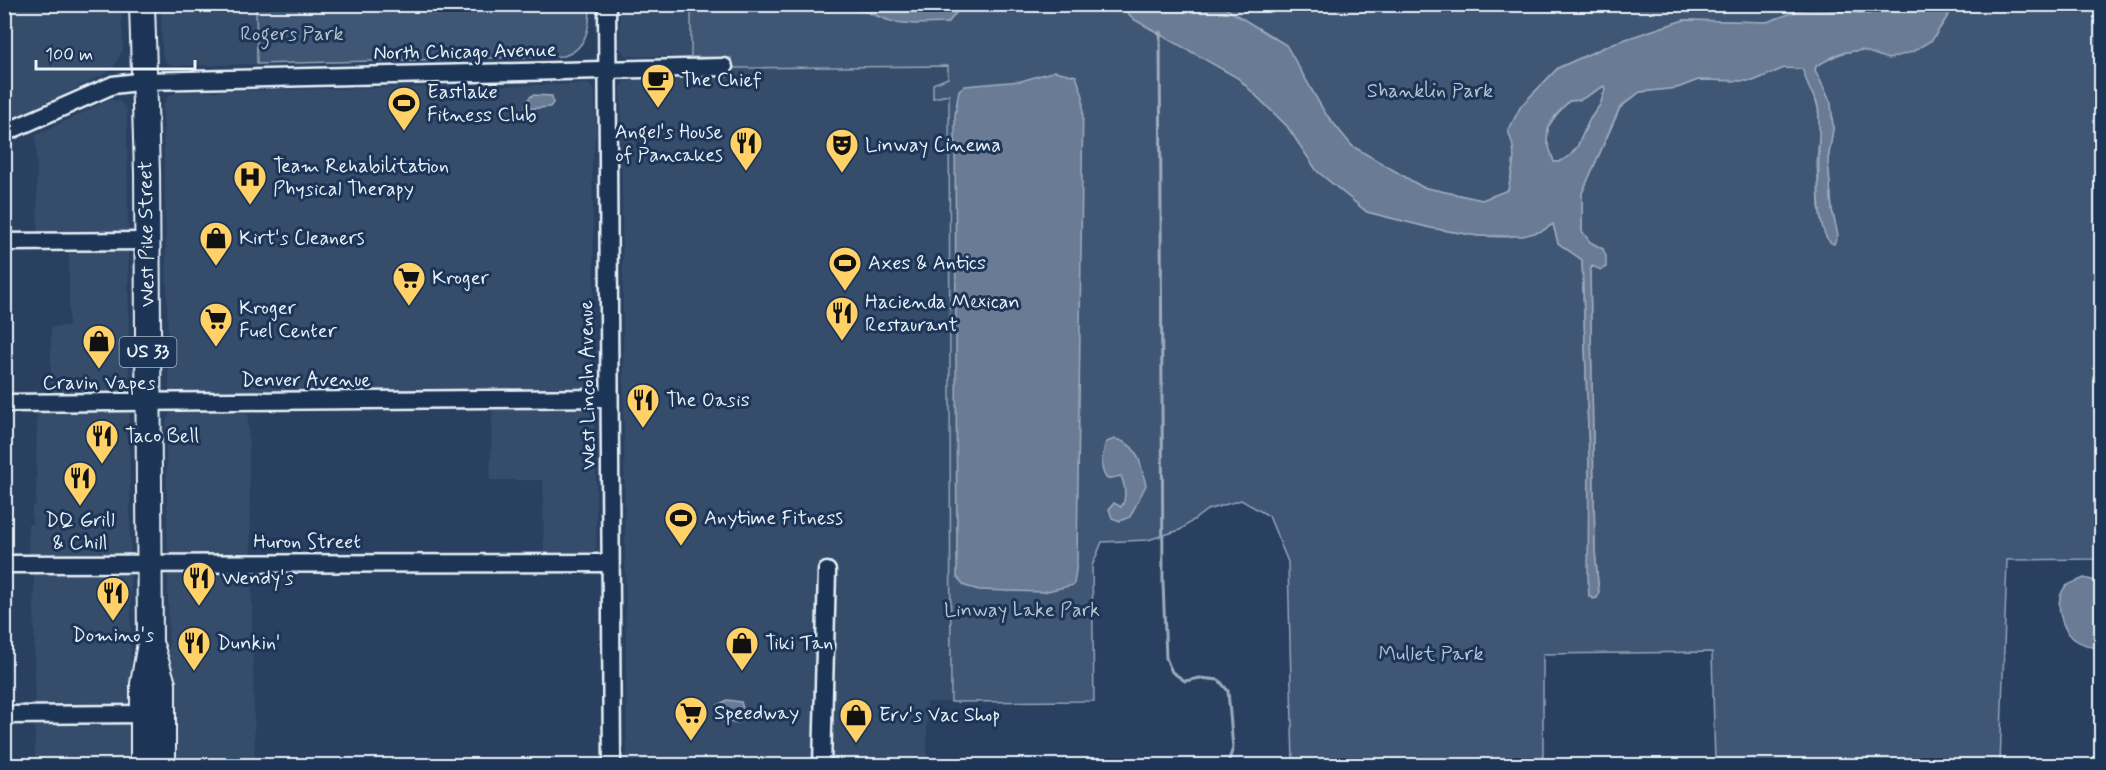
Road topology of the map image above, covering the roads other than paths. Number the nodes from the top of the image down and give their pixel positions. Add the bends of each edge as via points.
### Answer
1 (142, 4) edge
2 (607, 4) edge
3 (724, 68) dead end
4 (607, 70) junction
5 (145, 81) junction
6 (4, 133) edge
7 (147, 241) junction
8 (4, 242) edge
9 (609, 398) junction
10 (149, 402) junction
11 (4, 403) edge
12 (610, 562) junction
13 (4, 564) edge
14 (150, 564) junction
15 (827, 571) dead end
16 (150, 643) junction
17 (143, 714) junction
18 (4, 715) edge
19 (143, 765) edge
20 (163, 765) edge
21 (612, 765) edge
22 (822, 765) edge

1 - 5 highway, West Pike Street / US 33
2 - 4 street, West Lincoln Avenue
3 - 4 street, North Chicago Avenue
4 - 5 street, North Chicago Avenue
4 - 9 street, West Lincoln Avenue
5 - 6 street, North Chicago Avenue via 113,85
5 - 7 highway, West Pike Street / US 33
7 - 8 street
7 - 10 highway, West Pike Street / US 33
9 - 10 street, Denver Avenue
9 - 12 street, West Lincoln Avenue
10 - 11 street, Denver Avenue
10 - 14 highway, West Pike Street / US 33
12 - 14 street, Huron Street
12 - 21 street, West Lincoln Avenue
13 - 14 street, Huron Street
14 - 16 highway, West Pike Street / US 33
15 - 22 street
16 - 17 highway, West Pike Street / US 33
16 - 20 highway, West Pike Street via 163,684
17 - 18 street
17 - 19 highway, West Pike Street / US 33

